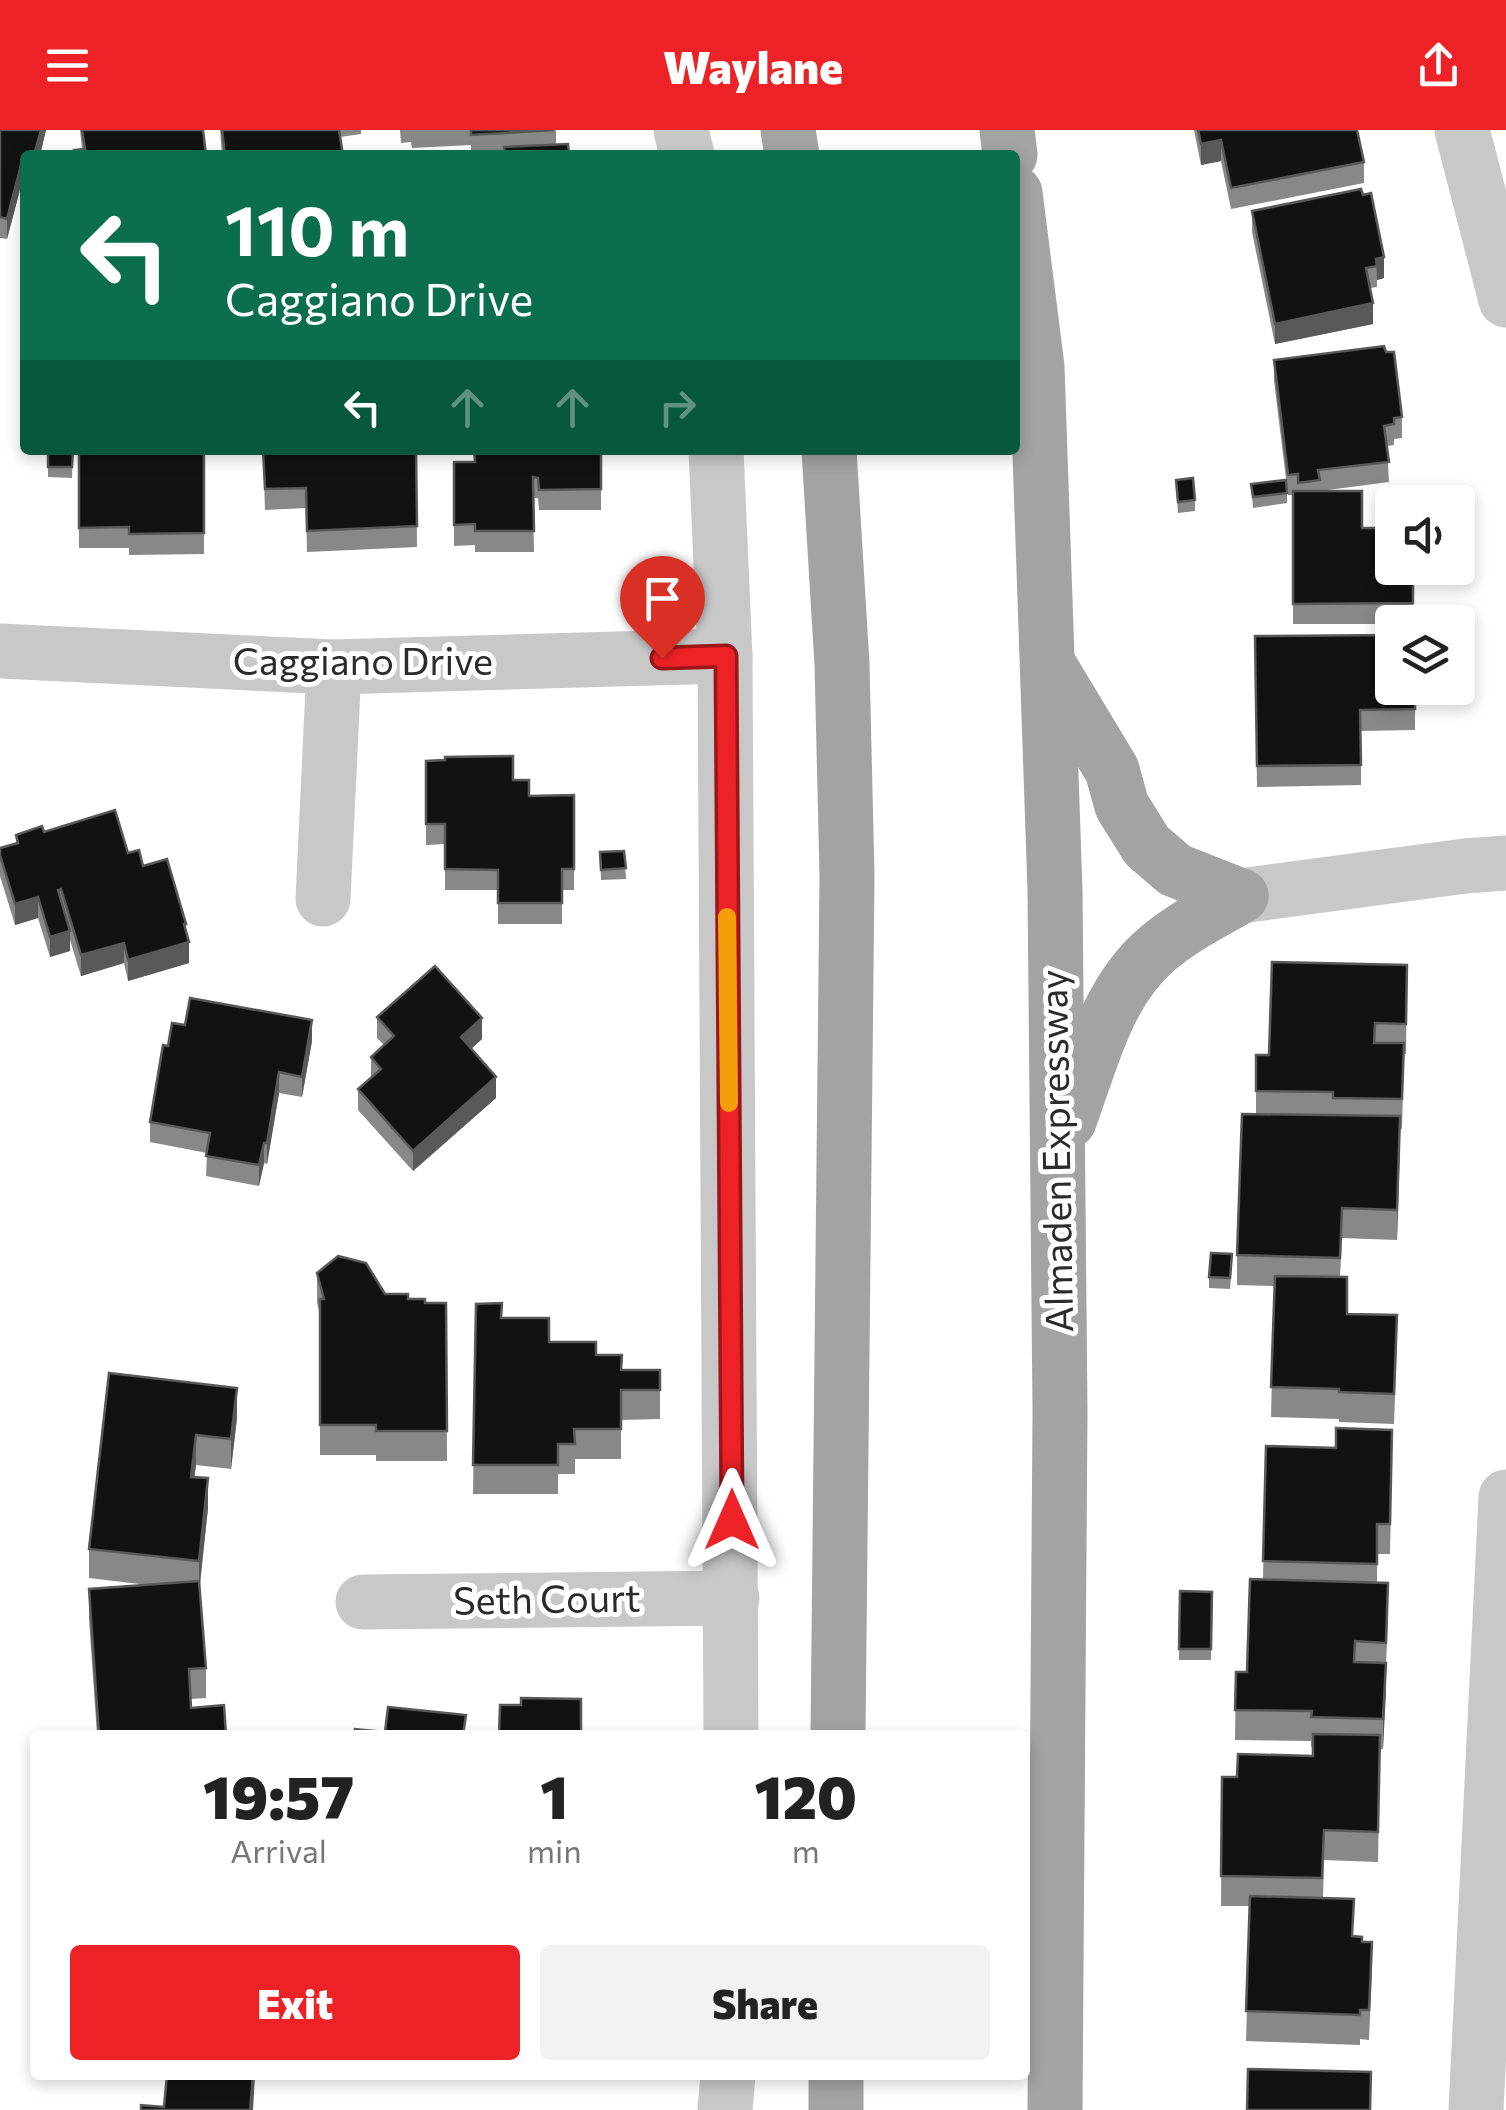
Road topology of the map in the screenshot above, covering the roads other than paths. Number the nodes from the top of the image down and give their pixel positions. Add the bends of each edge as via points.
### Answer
1 (1462, 130) edge
2 (1020, 233) edge
3 (1506, 300) edge
4 (716, 455) edge
5 (829, 455) edge
6 (0, 652) edge
7 (726, 656) junction
8 (1047, 663) junction
9 (334, 667) junction
10 (1506, 863) edge
11 (1241, 896) junction
12 (323, 900) dead end
13 (1058, 1152) junction
14 (1506, 1497) edge
15 (732, 1598) junction
16 (363, 1602) dead end
17 (731, 1730) edge
18 (838, 1730) edge
19 (728, 2080) edge
20 (836, 2080) edge
21 (725, 2110) edge
22 (836, 2110) edge
23 (1055, 2110) edge
24 (1476, 2110) edge

1 - 3 street
2 - 8 main road, Almaden Expressway via 1037,367
4 - 7 street
5 - 18 main road via 847,875
6 - 9 street, Caggiano Drive
7 - 9 street, Caggiano Drive
7 - 15 street
8 - 11 main road via 1112,770 1122,806 1148,846 1175,870
8 - 13 main road, Almaden Expressway
9 - 12 street
10 - 11 street
11 - 13 main road via 1186,927 1126,983
13 - 23 main road, Almaden Expressway
14 - 24 street
15 - 16 street, Seth Court
15 - 17 street
19 - 21 street
20 - 22 main road

